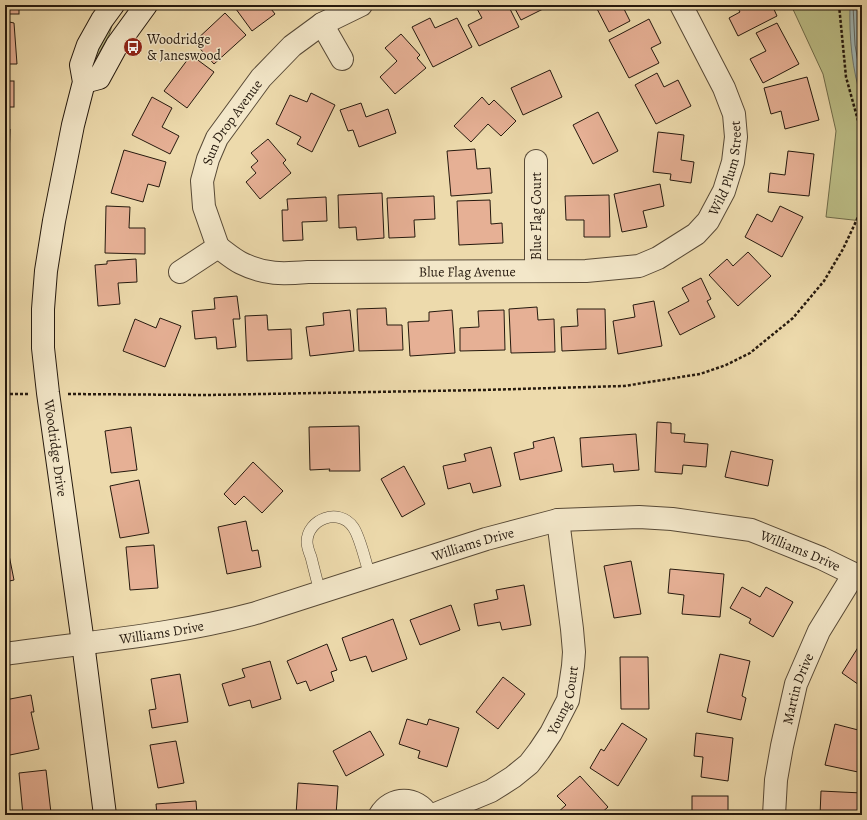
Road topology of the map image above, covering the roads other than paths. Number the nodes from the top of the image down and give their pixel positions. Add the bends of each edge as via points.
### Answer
1 (113, 5) edge
2 (361, 5) edge
3 (681, 5) edge
4 (140, 7) edge
5 (322, 24) junction
6 (342, 59) dead end
7 (84, 82) junction
8 (536, 161) dead end
9 (708, 220) joint
10 (218, 247) junction
11 (536, 271) junction
12 (180, 272) dead end
13 (558, 520) junction
14 (370, 576) junction
15 (858, 576) edge
16 (320, 592) junction
17 (83, 643) junction
18 (5, 654) edge
19 (105, 815) edge
20 (380, 815) edge
21 (428, 815) edge
22 (434, 815) edge
23 (774, 815) edge

1 - 7 street, Woodridge Drive via 102,20 81,65
2 - 5 street, Sun Drop Avenue
3 - 9 street, Wild Plum Street via 724,88 734,114 736,137 733,162 724,191
4 - 7 street via 99,78
5 - 6 street
5 - 10 street, Sun Drop Avenue via 292,46 261,78 217,138 202,181 204,207
7 - 17 street, Woodridge Drive via 54,221 43,309 43,348 48,393
8 - 11 street, Blue Flag Court
9 - 11 street, Blue Flag Avenue via 696,234 678,247 639,266
10 - 11 street, Blue Flag Avenue via 240,263 264,272 284,274
10 - 12 street
13 - 14 street, Williams Drive via 486,539
13 - 15 street, Williams Drive via 672,519 751,530 822,558
13 - 22 street, Young Court via 573,644 568,700 539,751 514,778 491,791
14 - 16 street, Williams Drive
14 - 16 lane via 353,527 336,516 325,517 309,530 307,542
15 - 23 street, Martin Drive via 819,631 796,684 776,780
16 - 17 street, Williams Drive via 224,622
17 - 18 street, Williams Drive
17 - 19 street, Woodridge Drive
20 - 21 street via 393,802 402,800 418,804

